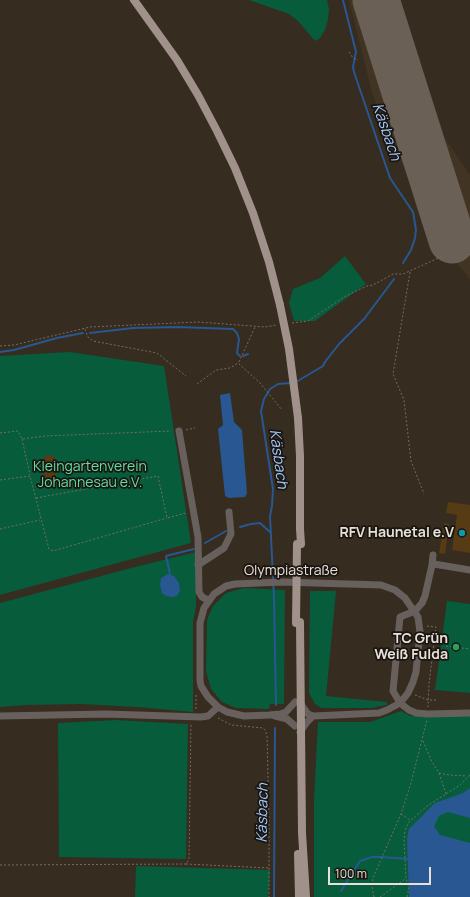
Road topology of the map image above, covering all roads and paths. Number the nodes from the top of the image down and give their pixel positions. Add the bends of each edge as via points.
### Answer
1 (134, 0) edge
2 (349, 52) dead end
3 (358, 60) dead end
4 (443, 256) dead end
5 (410, 271) junction
6 (287, 324) dead end
7 (279, 325) dead end
8 (256, 326) junction
9 (85, 328) junction
10 (0, 346) edge
11 (238, 363) junction
12 (186, 376) dead end
13 (197, 384) dead end
14 (282, 410) dead end
15 (195, 428) dead end
16 (179, 431) junction
17 (0, 433) edge
18 (22, 439) junction
19 (30, 476) junction
20 (0, 480) edge
21 (424, 494) dead end
22 (35, 498) junction
23 (194, 511) junction
24 (229, 512) dead end
25 (167, 518) junction
26 (41, 520) junction
27 (0, 529) edge
28 (433, 554) dead end
29 (433, 564) junction
30 (198, 565) junction
31 (470, 570) edge
32 (208, 600) junction
33 (415, 611) junction
34 (426, 626) dead end
35 (446, 646) dead end
36 (470, 649) edge
37 (196, 688) dead end
38 (414, 694) dead end
39 (428, 700) junction
40 (436, 700) dead end
41 (297, 703) junction
42 (400, 703) junction
43 (218, 707) junction
44 (470, 713) edge
45 (212, 714) junction
46 (0, 716) edge
47 (269, 716) junction
48 (313, 716) junction
49 (193, 717) junction
50 (298, 729) junction
51 (426, 729) dead end
52 (423, 740) junction
53 (439, 772) junction
54 (469, 776) edge
55 (446, 795) junction
56 (401, 814) junction
57 (411, 820) junction
58 (186, 864) junction
59 (0, 865) edge
60 (270, 868) junction
61 (406, 879) junction
62 (269, 897) edge
63 (299, 897) edge
64 (306, 897) edge
65 (374, 897) edge
66 (380, 897) edge
67 (407, 897) edge

1 - 41 main road, bridge via 177,60 235,168 253,213 280,305 298,418 300,529
2 - 3 path
4 - 5 path
5 - 6 path via 393,274 344,297 308,321
5 - 21 path via 393,374 404,400 411,461
7 - 8 path
8 - 9 path via 198,322
8 - 11 path
9 - 10 path
9 - 12 path via 88,337 93,341 157,354
11 - 13 path via 230,368 216,370
11 - 14 path via 260,383
15 - 16 path
16 - 18 path via 117,432
16 - 23 street
17 - 18 path via 18,431
18 - 19 path
19 - 20 path
19 - 22 path
22 - 25 path via 158,476
22 - 26 path
23 - 25 path
23 - 30 street via 198,537
24 - 30 street via 231,534 224,548
25 - 26 path via 53,551 49,549
26 - 27 path
28 - 29 street
29 - 31 street
29 - 33 street via 425,596
30 - 32 street via 199,592
32 - 33 street, Olympiastraße via 226,586 235,584 282,582 381,585 395,590
32 - 43 street via 200,623 200,680 208,697
33 - 42 street, Olympiastraße via 420,632 416,672 408,692
33 - 42 street via 400,617 393,691
34 - 39 path via 436,627
35 - 36 path
37 - 49 path
38 - 39 path
39 - 40 path
41 - 47 street via 286,712
41 - 48 street
41 - 50 main road
42 - 44 street via 416,713
42 - 48 street via 379,713
43 - 45 street
43 - 47 street via 244,716
45 - 49 street
45 - 60 path via 232,725 263,728 267,735
46 - 49 street via 106,714
47 - 50 street via 287,719
48 - 50 street
49 - 58 path via 189,859
50 - 63 main road
50 - 64 main road
51 - 52 path
52 - 53 path
52 - 56 path
53 - 54 path via 449,776
53 - 55 path
54 - 55 path
55 - 57 path via 427,806
56 - 57 path
56 - 65 path via 373,878
57 - 61 path via 405,830 404,840
58 - 59 path
58 - 60 path
60 - 62 path
61 - 66 path
61 - 67 path via 409,887

